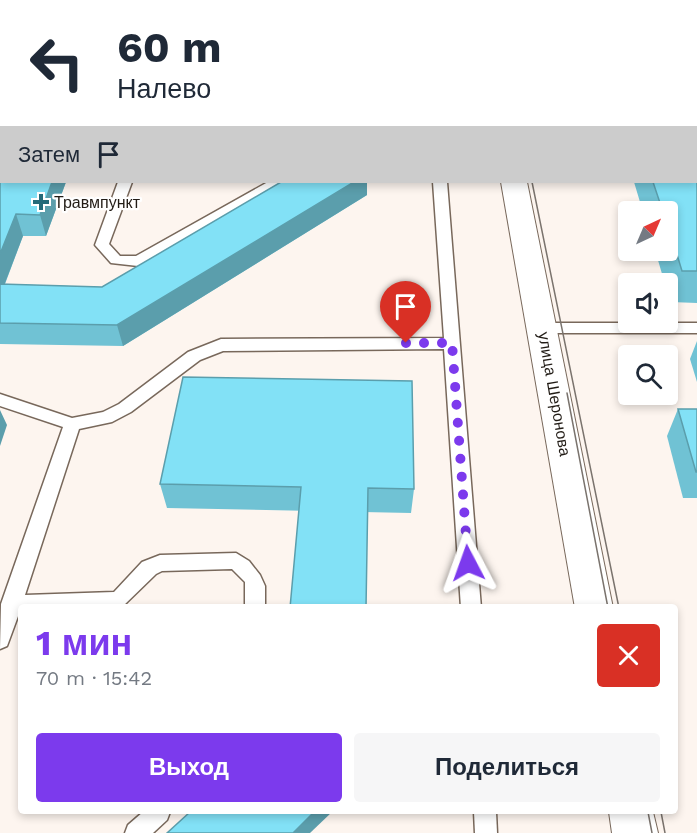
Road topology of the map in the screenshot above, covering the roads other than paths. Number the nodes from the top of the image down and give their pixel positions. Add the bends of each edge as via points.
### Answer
1 (125, 183) edge
2 (275, 183) edge
3 (440, 183) edge
4 (514, 183) edge
5 (543, 328) junction
6 (697, 328) edge
7 (452, 343) junction
8 (0, 400) edge
9 (72, 424) junction
10 (11, 604) junction
11 (255, 604) edge
12 (471, 604) edge
13 (593, 604) edge
14 (0, 640) edge
15 (157, 814) edge
16 (485, 814) edge
17 (631, 814) edge
18 (136, 833) edge
19 (486, 833) edge
20 (634, 833) edge

1 - 2 lane via 102,245 116,260 138,261
3 - 7 lane
4 - 5 main road, улица Шеронова
5 - 6 lane
5 - 13 main road, улица Шеронова
7 - 9 lane via 221,345 194,356 125,408 106,418
7 - 12 lane
8 - 9 lane
9 - 10 lane
10 - 11 lane via 118,600 149,568 160,563 236,561 250,572 257,589
10 - 14 lane
15 - 18 lane
16 - 19 lane
17 - 20 main road

